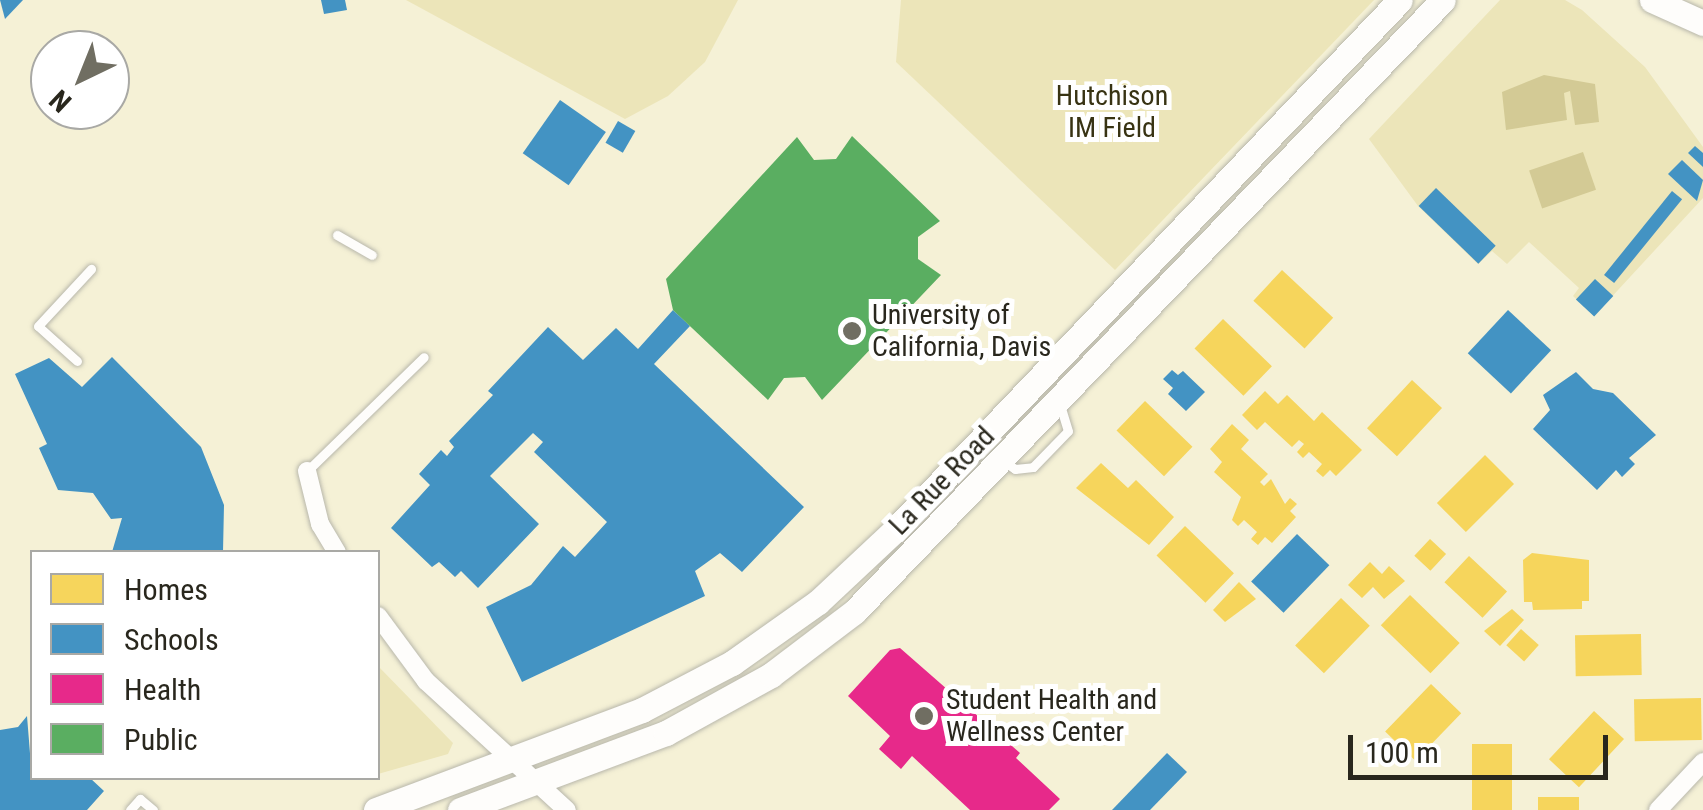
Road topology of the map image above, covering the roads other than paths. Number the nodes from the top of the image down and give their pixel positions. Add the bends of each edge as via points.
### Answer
1 (1400, 0) edge
2 (1443, 0) edge
3 (1652, 0) edge
4 (1703, 23) edge
5 (338, 235) dead end
6 (372, 255) dead end
7 (91, 269) dead end
8 (424, 357) dead end
9 (77, 361) dead end
10 (307, 471) joint
11 (336, 550) edge
12 (380, 619) edge
13 (512, 761) junction
14 (1703, 762) edge
15 (534, 781) junction
16 (130, 810) edge
17 (153, 810) edge
18 (376, 810) edge
19 (460, 810) edge
20 (567, 810) edge
21 (1658, 810) edge

1 - 13 main road, La Rue Road via 853,572 708,676
2 - 15 main road, La Rue Road via 854,612 770,675 666,732
3 - 4 main road
5 - 6 lane
7 - 9 lane via 38,326
8 - 10 lane
10 - 11 street via 320,524
12 - 13 street via 416,671
13 - 15 street
13 - 18 main road, La Rue Road
14 - 21 street
15 - 19 main road, La Rue Road
15 - 20 street
16 - 17 lane via 140,799

